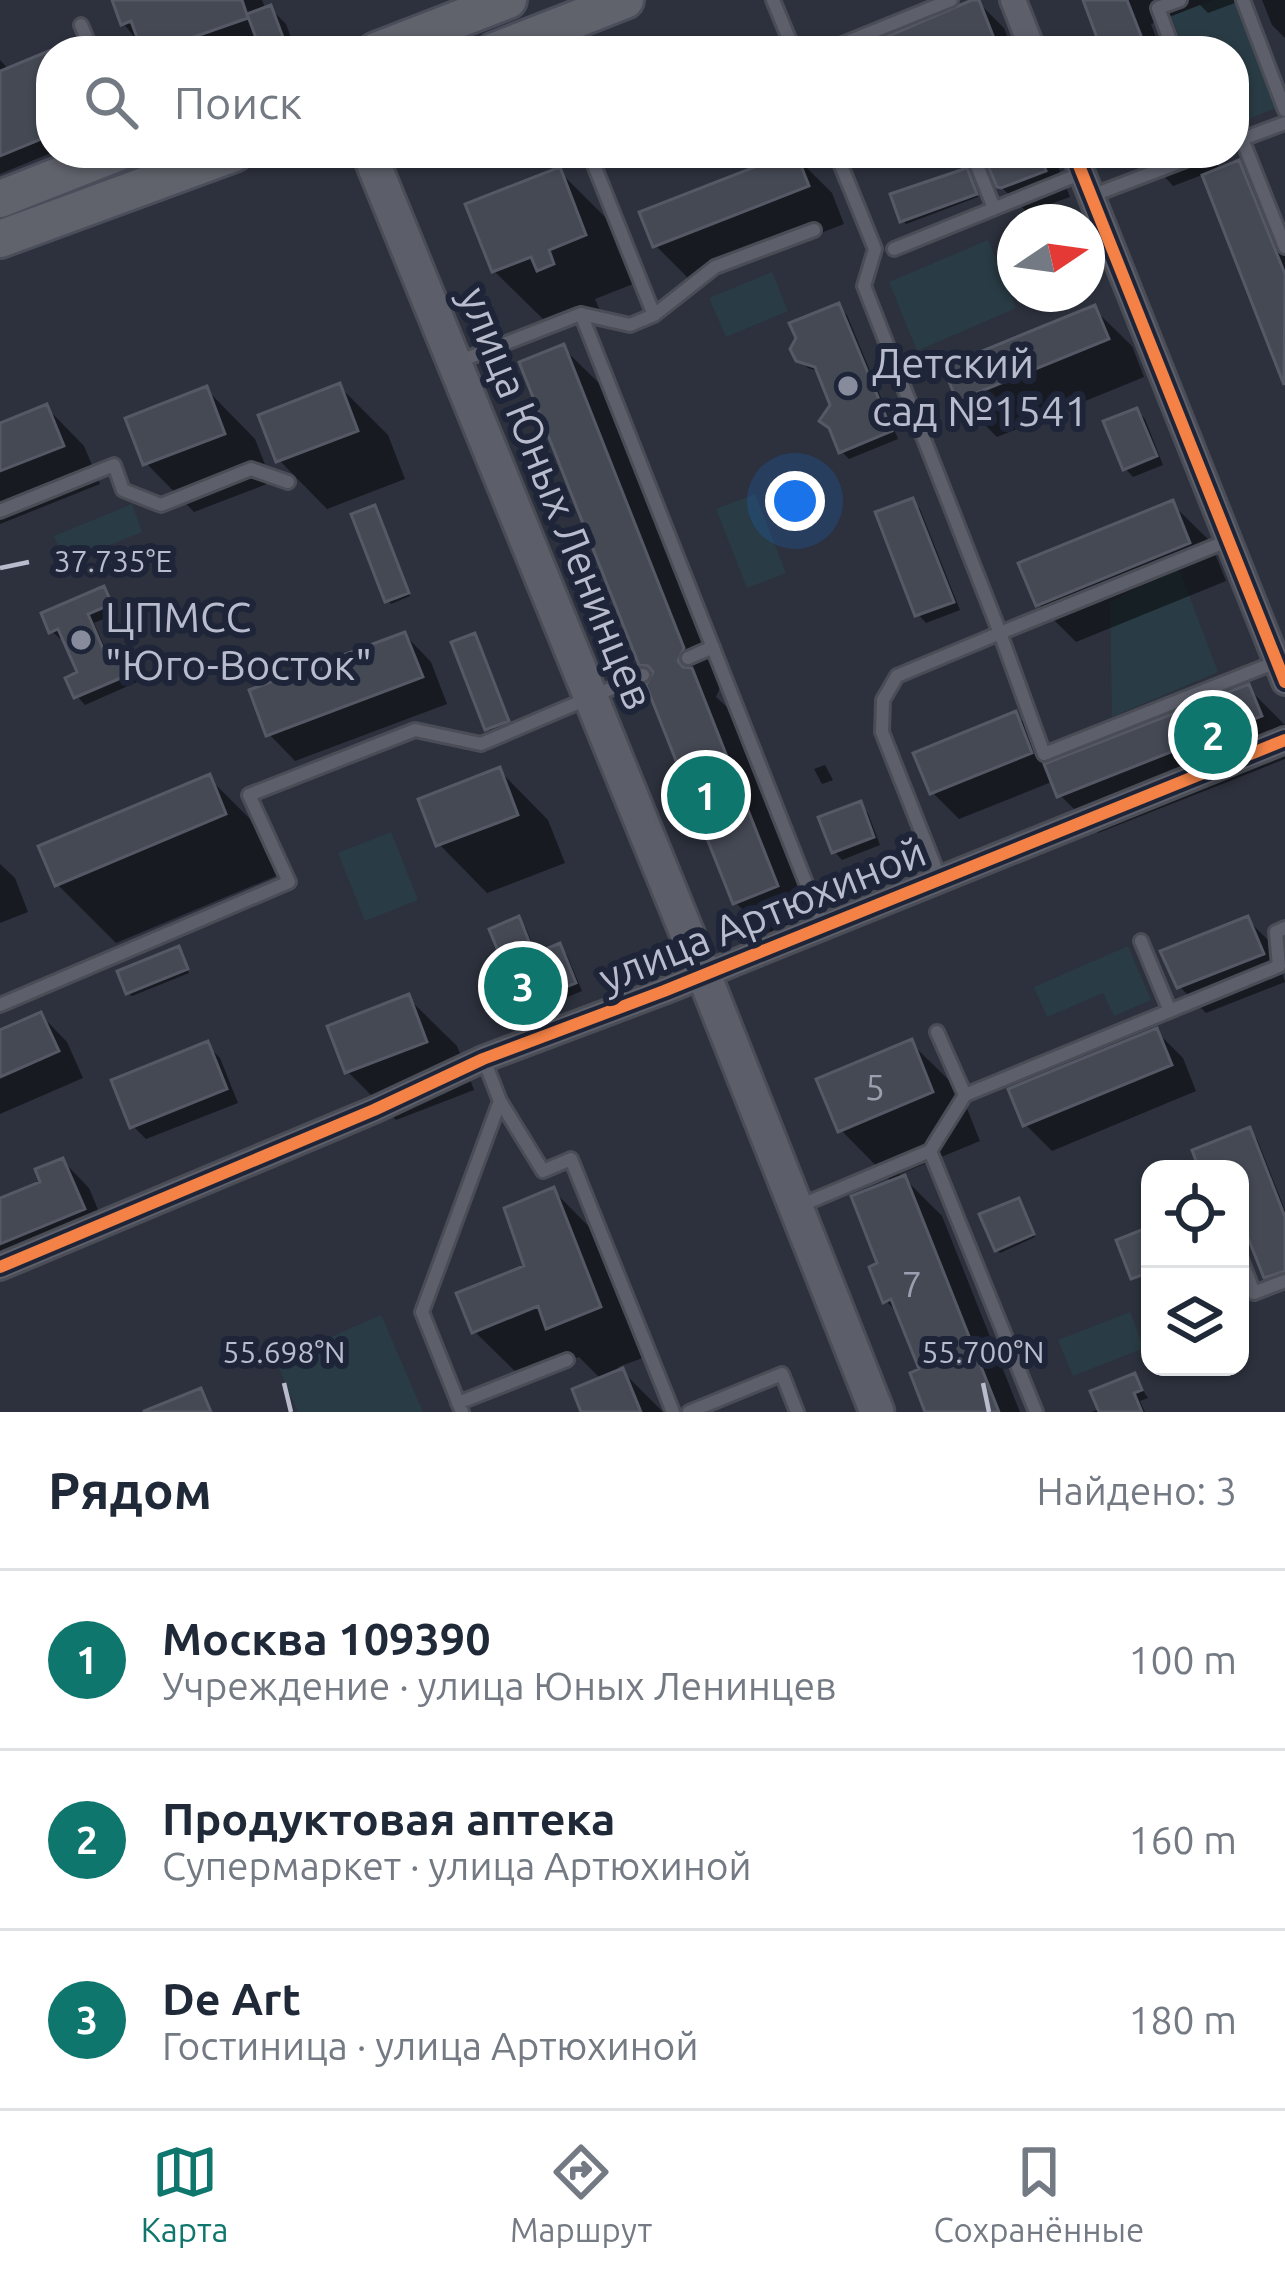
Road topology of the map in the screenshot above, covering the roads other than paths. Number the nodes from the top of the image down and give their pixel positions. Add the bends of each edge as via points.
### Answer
1 (508, 0) edge
2 (625, 0) edge
3 (772, 0) edge
4 (951, 0) edge
5 (1013, 0) edge
6 (1180, 0) edge
7 (1243, 0) edge
8 (80, 25) dead end
9 (85, 36) edge
10 (415, 36) edge
11 (549, 36) edge
12 (788, 36) edge
13 (862, 36) edge
14 (1028, 36) edge
15 (1168, 36) edge
16 (1285, 110) edge
17 (1285, 123) edge
18 (1249, 136) edge
19 (1249, 165) edge
20 (79, 168) edge
21 (193, 168) edge
22 (376, 168) edge
23 (595, 168) edge
24 (842, 168) edge
25 (978, 168) edge
26 (1117, 168) edge
27 (1082, 174) edge
28 (0, 199) edge
29 (994, 208) junction
30 (814, 230) dead end
31 (0, 239) edge
32 (1285, 248) edge
33 (893, 249) dead end
34 (581, 314) junction
35 (654, 315) junction
36 (453, 364) junction
37 (288, 482) dead end
38 (0, 512) edge
39 (1227, 541) junction
40 (1000, 633) junction
41 (712, 647) junction
42 (688, 658) dead end
43 (1281, 672) edge
44 (643, 675) dead end
45 (590, 697) junction
46 (1285, 740) edge
47 (940, 878) junction
48 (823, 926) junction
49 (1285, 928) edge
50 (1141, 941) dead end
51 (1282, 973) edge
52 (704, 975) junction
53 (0, 1005) edge
54 (1170, 1010) junction
55 (937, 1033) dead end
56 (484, 1059) junction
57 (965, 1094) junction
58 (500, 1101) junction
59 (930, 1151) junction
60 (796, 1208) junction
61 (0, 1267) edge
62 (1245, 1268) edge
63 (1285, 1281) edge
64 (567, 1360) dead end
65 (460, 1407) edge
66 (673, 1412) edge
67 (689, 1412) edge
68 (797, 1412) edge
69 (877, 1412) edge
70 (1036, 1412) edge

1 - 10 main road
2 - 11 main road
3 - 12 lane
4 - 13 lane
5 - 14 street
6 - 15 lane via 1158,8
7 - 16 lane
8 - 9 lane
17 - 18 lane
19 - 32 lane
20 - 28 main road
21 - 31 main road
22 - 36 main road, улица Юных Ленинцев
23 - 35 lane
24 - 40 lane via 875,249 864,286
25 - 29 lane
26 - 27 lane
27 - 29 lane
27 - 39 street
29 - 33 lane
30 - 35 lane via 715,267
34 - 35 lane via 630,325
34 - 36 lane
34 - 41 lane
36 - 45 main road, улица Юных Ленинцев
37 - 38 lane via 251,469 161,506 123,490 114,465
39 - 40 lane
39 - 43 street
40 - 43 lane via 1044,754
40 - 47 lane via 897,676 883,700 882,732
41 - 42 lane
41 - 48 lane
44 - 45 lane
45 - 52 main road, улица Юных Ленинцев
45 - 53 lane via 481,744 415,730 249,795 289,882
46 - 47 street, улица Артюхиной
47 - 48 street, улица Артюхиной
48 - 52 street, улица Артюхиной
49 - 51 lane via 1276,932
50 - 54 lane
51 - 54 lane
52 - 56 street, улица Артюхиной
52 - 60 main road, улица Юных Ленинцев
54 - 57 lane
55 - 57 lane
56 - 58 lane
56 - 61 street, улица Артюхиной
57 - 59 lane
58 - 65 lane via 422,1312
58 - 66 lane via 543,1171 571,1160
59 - 60 lane
59 - 70 lane
60 - 69 main road, улица Юных Ленинцев
62 - 63 lane via 1254,1293
64 - 65 lane
67 - 68 lane via 782,1374

